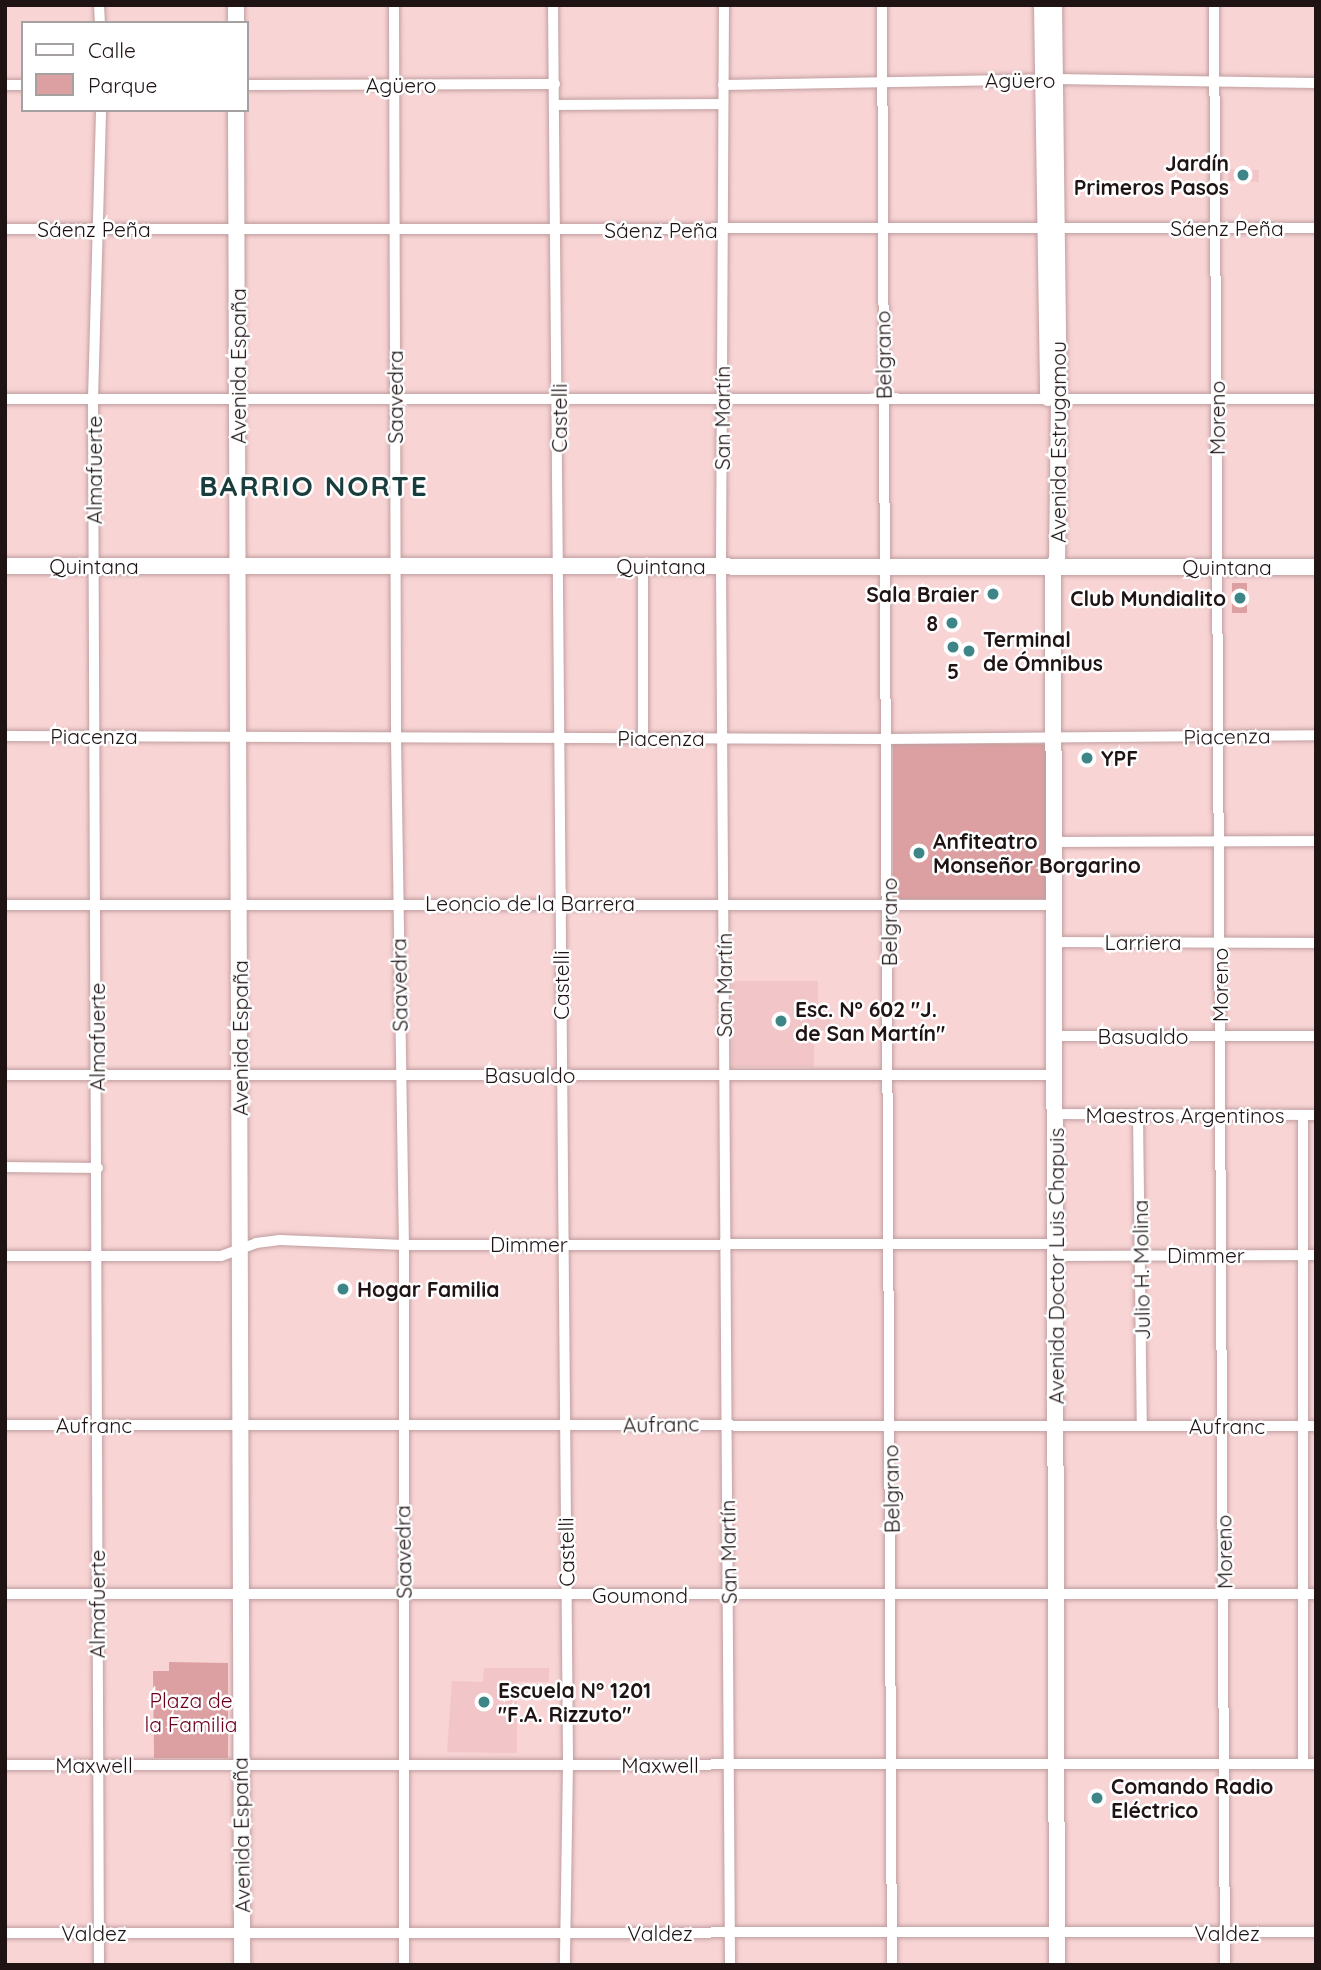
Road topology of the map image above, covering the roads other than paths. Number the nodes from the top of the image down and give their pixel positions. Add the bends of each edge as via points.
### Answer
1 (394, 5) edge
2 (553, 5) edge
3 (724, 5) edge
4 (882, 5) edge
5 (1042, 5) edge
6 (1054, 5) edge
7 (1214, 5) edge
8 (1049, 79) junction
9 (882, 80) junction
10 (1214, 82) junction
11 (1316, 83) edge
12 (555, 84) junction
13 (248, 85) edge
14 (395, 85) junction
15 (723, 85) junction
16 (723, 104) junction
17 (556, 105) junction
18 (101, 112) edge
19 (236, 112) edge
20 (1216, 227) junction
21 (1316, 228) edge
22 (5, 229) edge
23 (99, 229) junction
24 (237, 229) junction
25 (558, 229) junction
26 (1051, 229) junction
27 (395, 230) junction
28 (723, 230) junction
29 (882, 230) junction
30 (5, 399) edge
31 (93, 399) junction
32 (559, 399) junction
33 (722, 399) junction
34 (883, 399) junction
35 (1217, 399) junction
36 (1316, 399) edge
37 (238, 400) junction
38 (395, 400) junction
39 (1053, 400) junction
40 (5, 566) edge
41 (94, 566) junction
42 (239, 566) junction
43 (395, 566) junction
44 (560, 566) junction
45 (643, 566) junction
46 (721, 566) junction
47 (885, 566) junction
48 (1054, 567) junction
49 (1218, 567) junction
50 (1316, 567) edge
51 (1316, 735) edge
52 (5, 736) edge
53 (95, 736) junction
54 (240, 737) junction
55 (1054, 737) junction
56 (1219, 737) junction
57 (396, 738) junction
58 (561, 738) junction
59 (643, 738) junction
60 (722, 738) junction
61 (887, 739) junction
62 (1316, 841) edge
63 (1054, 842) junction
64 (1219, 842) junction
65 (398, 903) junction
66 (561, 903) junction
67 (240, 904) junction
68 (723, 904) junction
69 (5, 905) edge
70 (1054, 905) junction
71 (96, 906) junction
72 (889, 906) junction
73 (1055, 942) junction
74 (1220, 942) junction
75 (1316, 943) edge
76 (1220, 1035) junction
77 (1055, 1036) junction
78 (1316, 1036) edge
79 (889, 1073) junction
80 (5, 1075) edge
81 (97, 1075) junction
82 (241, 1075) junction
83 (401, 1075) junction
84 (562, 1075) junction
85 (724, 1075) junction
86 (1055, 1075) junction
87 (1055, 1114) junction
88 (1138, 1115) junction
89 (1303, 1115) junction
90 (1316, 1115) edge
91 (1222, 1116) junction
92 (5, 1167) edge
93 (98, 1168) junction
94 (889, 1242) junction
95 (564, 1244) junction
96 (404, 1245) junction
97 (727, 1245) junction
98 (239, 1250) junction
99 (1055, 1250) junction
100 (1141, 1255) junction
101 (1223, 1255) junction
102 (1310, 1255) edge
103 (5, 1256) edge
104 (99, 1258) junction
105 (726, 1422) junction
106 (890, 1424) junction
107 (1142, 1424) junction
108 (5, 1425) edge
109 (97, 1425) junction
110 (1056, 1425) junction
111 (401, 1426) junction
112 (565, 1426) junction
113 (1310, 1426) edge
114 (239, 1427) junction
115 (1222, 1427) junction
116 (241, 1593) junction
117 (5, 1594) edge
118 (97, 1594) junction
119 (1310, 1594) edge
120 (404, 1595) junction
121 (567, 1595) junction
122 (729, 1595) junction
123 (892, 1596) junction
124 (1056, 1596) junction
125 (1225, 1596) junction
126 (406, 1763) junction
127 (240, 1764) junction
128 (1057, 1764) junction
129 (1223, 1764) junction
130 (1303, 1764) junction
131 (1316, 1764) edge
132 (5, 1765) edge
133 (568, 1765) junction
134 (730, 1765) junction
135 (892, 1765) junction
136 (97, 1766) junction
137 (566, 1932) junction
138 (5, 1933) edge
139 (99, 1933) junction
140 (404, 1933) junction
141 (730, 1933) junction
142 (1057, 1933) junction
143 (1225, 1933) junction
144 (1316, 1933) edge
145 (242, 1934) junction
146 (892, 1934) junction
147 (99, 1965) edge
148 (242, 1965) edge
149 (404, 1965) edge
150 (565, 1965) edge
151 (730, 1965) edge
152 (892, 1965) edge
153 (1057, 1965) edge
154 (1225, 1965) edge

1 - 14 street, Saavedra
2 - 12 street, Castelli
3 - 15 street, San Martín
4 - 9 street, Belgrano
5 - 8 main road, Avenida Estrugamou
6 - 8 main road, Avenida Estrugamou
7 - 10 street, Moreno
8 - 9 street, Agüero
8 - 10 street, Agüero
8 - 26 main road, Avenida Estrugamou
9 - 15 street, Agüero
9 - 29 street, Belgrano
10 - 11 street, Agüero
10 - 20 street, Moreno
12 - 14 street, Agüero
12 - 17 street, Castelli
13 - 14 street, Agüero
14 - 27 street, Saavedra
15 - 16 street, San Martín
16 - 17 street
16 - 28 street, San Martín
17 - 25 street, Castelli
18 - 23 street, Almafuerte
19 - 24 main road, Avenida España
20 - 21 street, Sáenz Peña
20 - 26 street, Sáenz Peña
20 - 35 street, Moreno
22 - 23 street, Sáenz Peña
23 - 24 street, Sáenz Peña
23 - 31 street, Almafuerte
24 - 27 street, Sáenz Peña
24 - 37 main road, Avenida España
25 - 27 street, Sáenz Peña
25 - 28 street, Sáenz Peña
25 - 32 street, Castelli
26 - 29 street, Sáenz Peña
26 - 39 main road, Avenida Estrugamou
27 - 38 street, Saavedra
28 - 29 street, Sáenz Peña
28 - 33 street, San Martín
29 - 34 street, Belgrano
30 - 31 street
31 - 37 street
31 - 41 street, Almafuerte
32 - 33 street
32 - 38 street
32 - 44 street, Castelli
33 - 34 street
33 - 46 street, San Martín
34 - 39 street
34 - 47 street, Belgrano
35 - 36 street
35 - 39 street
35 - 49 street, Moreno
37 - 38 street
37 - 42 main road, Avenida España
38 - 43 street, Saavedra
39 - 48 main road, Avenida Estrugamou via 1048,559
40 - 41 main road, Quintana
41 - 42 main road, Quintana
41 - 53 street, Almafuerte
42 - 43 main road, Quintana
42 - 54 main road, Avenida España
43 - 44 main road, Quintana
43 - 57 street, Saavedra
44 - 45 main road, Quintana
44 - 58 street, Castelli
45 - 46 main road, Quintana
45 - 59 street
46 - 47 main road, Quintana
46 - 60 street, San Martín
47 - 48 main road, Quintana
47 - 61 street, Belgrano
48 - 49 main road, Quintana
48 - 55 main road, Avenida Doctor Luis Chapuis
49 - 50 main road, Quintana
49 - 56 street, Moreno
51 - 56 street, Piacenza
52 - 53 street, Piacenza
53 - 54 street, Piacenza
53 - 71 street, Almafuerte
54 - 57 street, Piacenza
54 - 67 main road, Avenida España
55 - 56 street, Piacenza
55 - 61 street, Piacenza
55 - 63 main road, Avenida Doctor Luis Chapuis
56 - 64 street, Moreno
57 - 58 street, Piacenza
57 - 65 street, Saavedra
58 - 59 street, Piacenza
58 - 66 street, Castelli
59 - 60 street, Piacenza
60 - 61 street, Piacenza
60 - 68 street, San Martín
61 - 72 street, Belgrano
62 - 64 street
63 - 64 street
63 - 70 main road, Avenida Doctor Luis Chapuis
64 - 74 street, Moreno
65 - 66 street, Leoncio de la Barrera
65 - 67 street, Leoncio de la Barrera
65 - 83 street, Saavedra
66 - 68 street, Leoncio de la Barrera
66 - 84 street, Castelli
67 - 71 street, Leoncio de la Barrera
67 - 82 main road, Avenida España
68 - 72 street, Leoncio de la Barrera
68 - 85 street, San Martín
69 - 71 street, Leoncio de la Barrera
70 - 72 street, Leoncio de la Barrera
70 - 73 main road, Avenida Doctor Luis Chapuis
71 - 81 street, Almafuerte
72 - 79 street, Belgrano
73 - 74 street, Larriera
73 - 77 main road, Avenida Doctor Luis Chapuis
74 - 75 street, Larriera
74 - 76 street, Moreno
76 - 77 street, Basualdo
76 - 78 street, Basualdo
76 - 91 street, Moreno
77 - 86 main road, Avenida Doctor Luis Chapuis
79 - 85 street, Basualdo
79 - 86 street, Basualdo
79 - 94 street, Belgrano
80 - 81 street, Basualdo
81 - 82 street, Basualdo
81 - 93 street, Almafuerte
82 - 83 street, Basualdo
82 - 98 main road, Avenida España
83 - 84 street, Basualdo
83 - 96 street, Saavedra
84 - 85 street, Basualdo
84 - 95 street, Castelli
85 - 97 street, San Martín
86 - 87 main road, Avenida Doctor Luis Chapuis
87 - 88 street, Maestros Argentinos
87 - 99 main road, Avenida Doctor Luis Chapuis
88 - 91 street, Maestros Argentinos
88 - 100 street, Julio H. Molina
89 - 90 street, Maestros Argentinos
89 - 91 street, Maestros Argentinos
89 - 102 street
91 - 101 street, Moreno
92 - 93 street
93 - 104 street, Almafuerte
94 - 97 street, Dimmer
94 - 99 street, Dimmer
94 - 106 street, Belgrano
95 - 96 street, Dimmer
95 - 97 street, Dimmer
95 - 112 street, Castelli
96 - 98 street, Dimmer via 280,1240
96 - 111 street, Saavedra
97 - 105 street, San Martín
98 - 104 street, Dimmer via 221,1256
98 - 114 main road, Avenida España
99 - 100 street, Dimmer
99 - 110 main road, Avenida Doctor Luis Chapuis
100 - 101 street, Dimmer
100 - 107 street, Julio H. Molina
101 - 102 street, Dimmer
101 - 115 street, Moreno
102 - 113 street
103 - 104 street, Dimmer
104 - 109 street, Almafuerte
105 - 106 street, Aufranc
105 - 112 street, Aufranc
105 - 122 street, San Martín
106 - 110 street, Aufranc
106 - 123 street, Belgrano
107 - 110 street, Aufranc
107 - 115 street, Aufranc
108 - 109 street, Aufranc
109 - 114 street, Aufranc
109 - 118 street, Almafuerte
110 - 124 main road, Avenida Doctor Luis Chapuis
111 - 112 street, Aufranc
111 - 114 street, Aufranc
111 - 120 street, Saavedra
112 - 121 street, Castelli
113 - 115 street, Aufranc
113 - 119 street
114 - 116 main road, Avenida España
115 - 125 street, Moreno
116 - 118 street, Goumond
116 - 120 street, Goumond
116 - 127 main road, Avenida España
117 - 118 street, Goumond
118 - 136 street, Almafuerte
119 - 125 street, Goumond
119 - 130 street
120 - 121 street, Goumond
120 - 126 street, Saavedra
121 - 122 street, Goumond
121 - 133 street, Castelli
122 - 123 street, Goumond
122 - 134 street, San Martín
123 - 124 street, Goumond
123 - 135 street, Belgrano
124 - 125 street, Goumond
124 - 128 main road, Avenida Doctor Luis Chapuis
125 - 129 street, Moreno
126 - 127 street, Maxwell
126 - 133 street, Maxwell
126 - 140 street, Saavedra
127 - 136 street, Maxwell
127 - 145 main road, Avenida España
128 - 129 street, Maxwell
128 - 135 street, Maxwell
128 - 142 main road, Avenida Doctor Luis Chapuis
129 - 130 street, Maxwell
129 - 143 street, Moreno
130 - 131 street, Maxwell
132 - 136 street, Maxwell
133 - 134 street, Maxwell
133 - 137 street, Castelli
134 - 135 street, Maxwell
134 - 141 street, San Martín
135 - 146 street, Belgrano
136 - 139 street, Almafuerte
137 - 140 street, Valdez
137 - 141 street, Valdez
137 - 150 street, Castelli
138 - 139 street, Valdez
139 - 145 street, Valdez
139 - 147 street, Almafuerte
140 - 145 street, Valdez
140 - 149 street, Saavedra
141 - 146 street, Valdez
141 - 151 street, San Martín
142 - 143 street, Valdez
142 - 146 street, Valdez
142 - 153 main road, Avenida Doctor Luis Chapuis
143 - 144 street, Valdez
143 - 154 street, Moreno
145 - 148 main road, Avenida España
146 - 152 street, Belgrano

